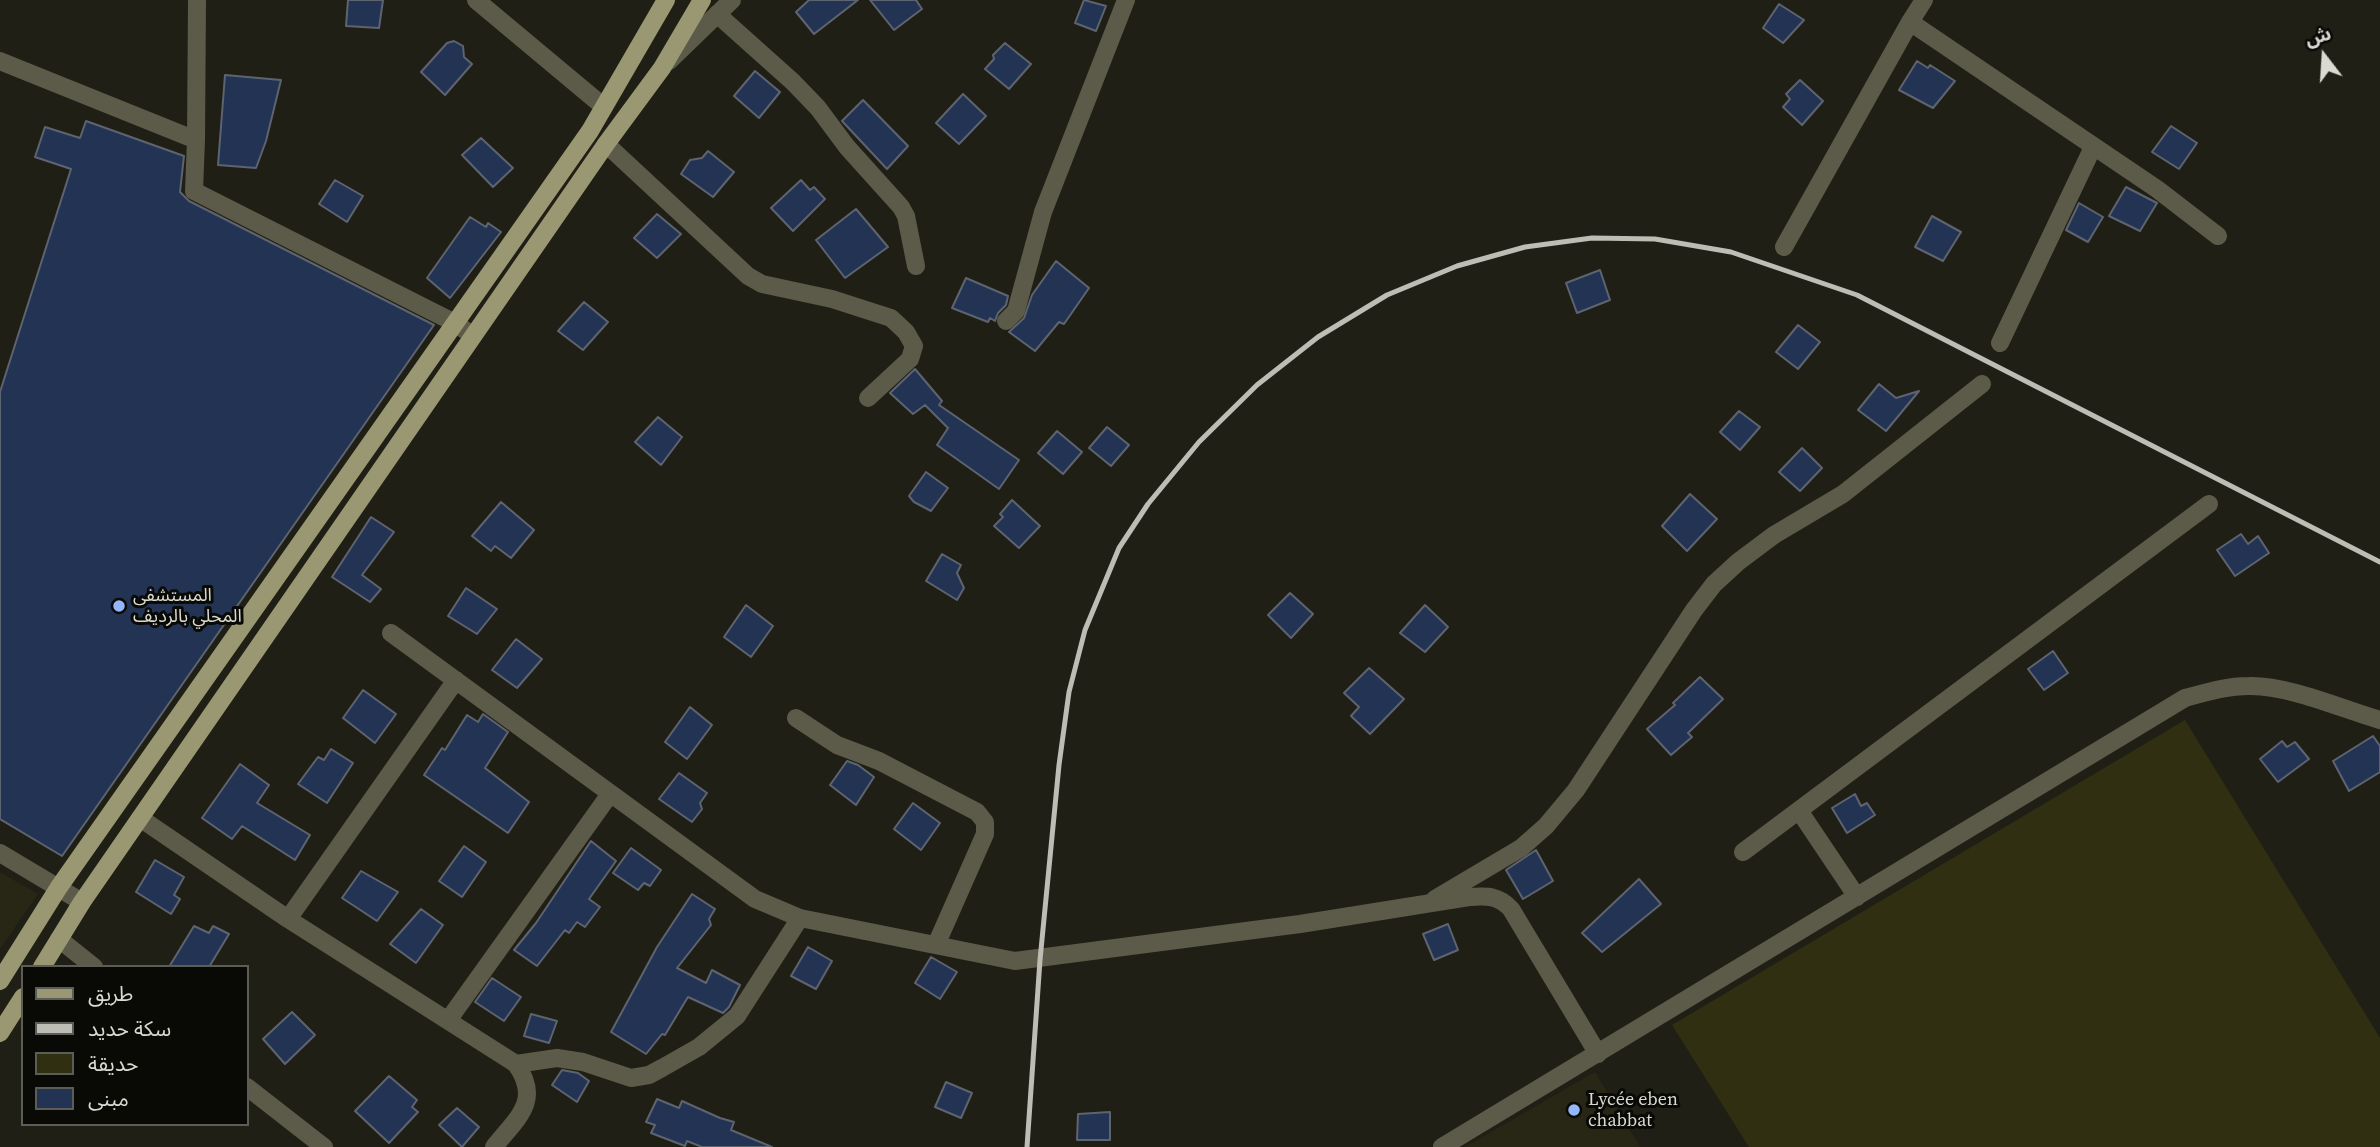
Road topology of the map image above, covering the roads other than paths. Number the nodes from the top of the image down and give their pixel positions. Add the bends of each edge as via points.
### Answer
1 (197, 0) edge
2 (476, 0) edge
3 (666, 0) edge
4 (702, 0) edge
5 (732, 0) edge
6 (1126, 0) edge
7 (1924, 0) edge
8 (717, 15) junction
9 (1910, 22) junction
10 (0, 61) edge
11 (662, 68) junction
12 (604, 107) junction
13 (197, 140) junction
14 (606, 144) junction
15 (2093, 147) junction
16 (2218, 236) dead end
17 (1784, 247) dead end
18 (916, 266) dead end
19 (1006, 321) dead end
20 (455, 323) junction
21 (473, 336) junction
22 (2000, 342) dead end
23 (1982, 384) dead end
24 (868, 398) dead end
25 (2210, 504) dead end
26 (391, 633) dead end
27 (456, 680) junction
28 (796, 718) dead end
29 (2380, 720) edge
30 (610, 794) junction
31 (1800, 812) junction
32 (140, 818) junction
33 (1743, 852) dead end
34 (0, 853) edge
35 (59, 887) junction
36 (1857, 897) junction
37 (82, 902) junction
38 (1426, 904) junction
39 (800, 918) junction
40 (288, 919) junction
41 (59, 939) junction
42 (936, 945) junction
43 (43, 965) edge
44 (92, 965) edge
45 (0, 981) edge
46 (21, 1000) edge
47 (449, 1019) junction
48 (0, 1033) edge
49 (1598, 1054) junction
50 (516, 1064) junction
51 (248, 1088) edge
52 (324, 1147) edge
53 (494, 1147) edge
54 (1442, 1147) edge

1 - 13 street
2 - 12 street
3 - 12 main road
4 - 11 main road
5 - 8 street
6 - 19 street via 1043,212 1016,311
7 - 9 street
8 - 11 street
8 - 18 street via 818,108 901,207
9 - 15 street
9 - 17 street
10 - 13 street
11 - 14 main road
12 - 20 main road
13 - 20 street via 194,191
14 - 21 main road
14 - 24 street via 748,276 762,284 891,318 906,332 914,346 909,359
15 - 16 street
15 - 22 street
20 - 21 street
20 - 35 main road
21 - 32 main road
23 - 38 street via 1843,494 1774,535 1714,584 1576,790 1546,826 1521,848
25 - 31 street
26 - 27 street
27 - 30 street
27 - 40 street
28 - 42 street via 837,744 879,761 983,817 985,834
29 - 36 street via 2251,685 2185,698
30 - 39 street via 755,899
30 - 47 street
31 - 33 street
31 - 36 street
32 - 37 main road
32 - 40 street
34 - 35 street
35 - 37 street
35 - 45 main road
36 - 49 street
37 - 41 main road
38 - 42 street via 1040,960 990,958
38 - 49 street via 1482,896 1503,900
39 - 42 street
39 - 50 street via 737,1016 699,1047 649,1075 631,1078 557,1058
40 - 47 street
41 - 43 main road
41 - 44 street
46 - 48 main road
47 - 50 street
49 - 54 street
50 - 53 street via 528,1088 527,1105
51 - 52 street

